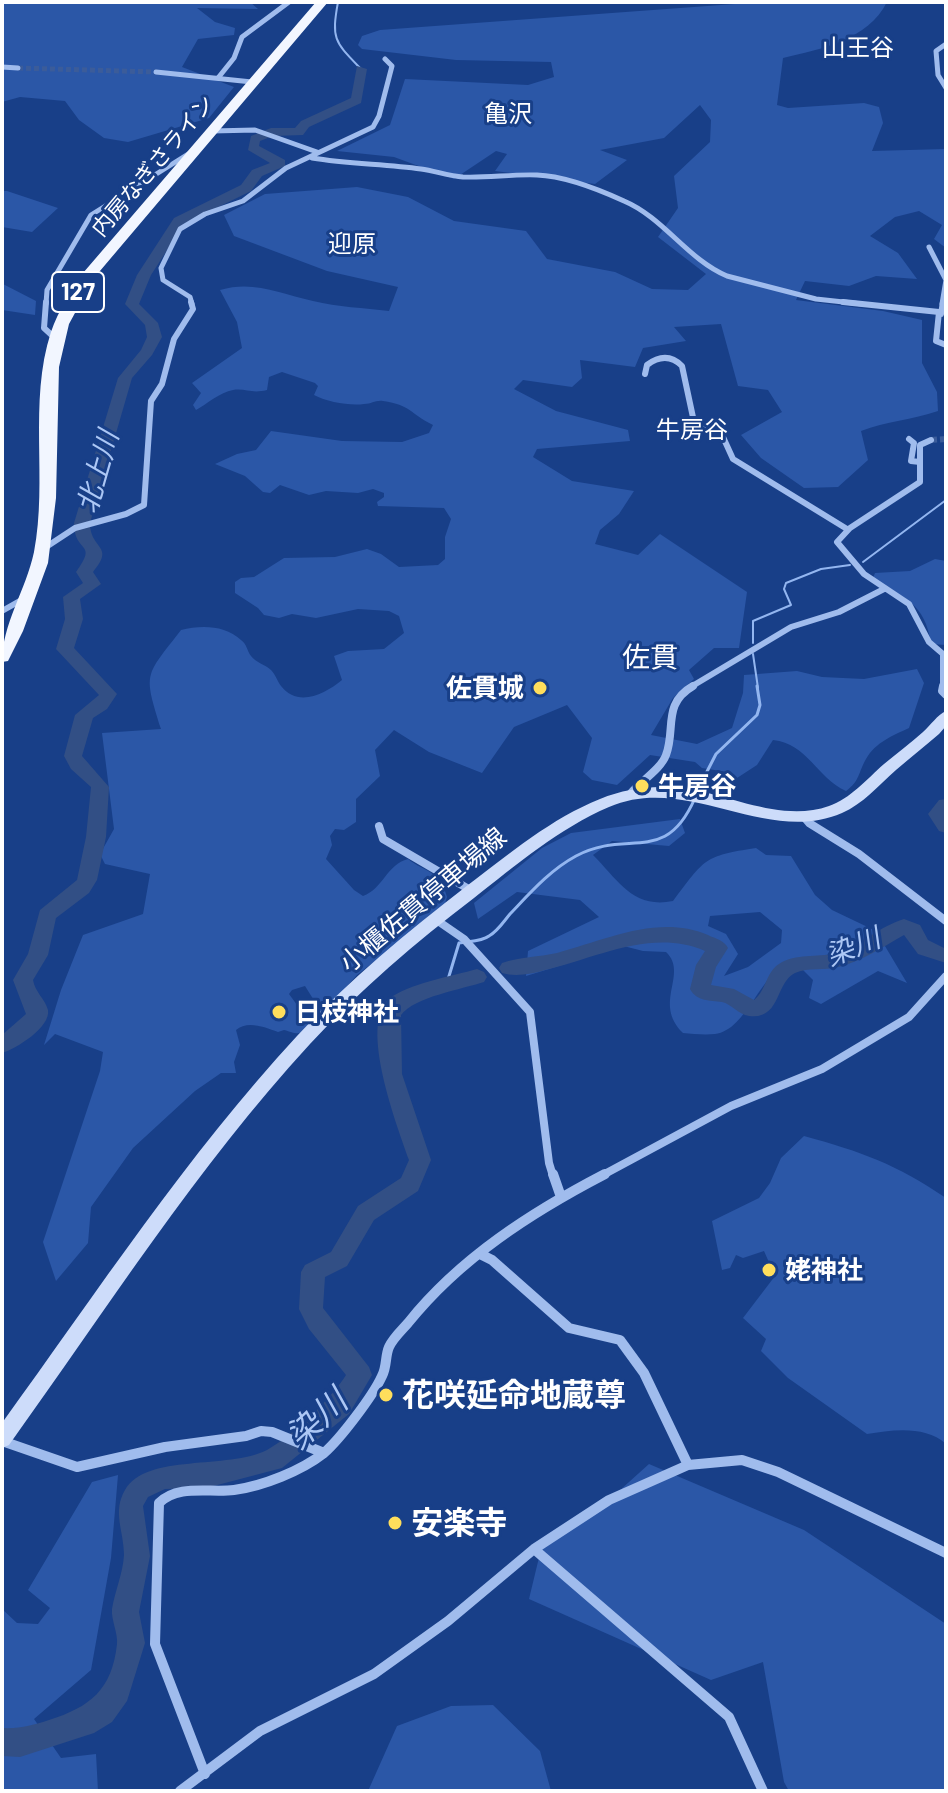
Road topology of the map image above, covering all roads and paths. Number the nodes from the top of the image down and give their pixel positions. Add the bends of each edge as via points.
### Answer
1 (322, 2) edge
2 (286, 3) edge
3 (946, 44) edge
4 (385, 59) dead end
5 (2, 67) edge
6 (18, 68) tunnel mouth
7 (156, 72) tunnel mouth
8 (218, 78) junction
9 (252, 82) junction
10 (946, 88) edge
11 (212, 131) junction
12 (197, 150) junction
13 (317, 152) junction
14 (312, 158) junction
15 (929, 247) dead end
16 (941, 314) junction
17 (56, 339) junction
18 (946, 345) edge
19 (645, 374) dead end
20 (909, 439) dead end
21 (931, 440) dead end
22 (920, 462) junction
23 (847, 529) junction
24 (43, 549) junction
25 (884, 589) junction
26 (29, 597) junction
27 (2, 611) edge
28 (2, 657) edge
29 (946, 695) edge
30 (946, 716) edge
31 (631, 793) junction
32 (803, 816) junction
33 (379, 826) dead end
34 (472, 891) junction
35 (435, 919) junction
36 (946, 921) edge
37 (946, 976) edge
38 (561, 1197) junction
39 (480, 1254) junction
40 (2, 1440) edge
41 (320, 1452) junction
42 (688, 1465) junction
43 (534, 1549) junction
44 (946, 1553) edge
45 (205, 1774) junction
46 (180, 1791) edge
47 (763, 1791) edge

1 - 9 highway, 内房なぎさライン / 127
2 - 8 street via 242,37
3 - 10 street via 936,51 938,75
4 - 13 street via 392,66 373,127
5 - 6 street
7 - 8 street
8 - 9 street
9 - 11 highway, 内房なぎさライン / 127
11 - 12 highway, 内房なぎさライン / 127
11 - 13 street via 262,132
12 - 17 highway, 内房なぎさライン / 127 via 88,276
12 - 17 street via 91,215 47,290 44,328
13 - 14 street
14 - 16 street via 461,177 540,175 561,180 646,212 713,270 736,279 816,299
14 - 24 street via 286,168 243,201 180,229 161,268 163,280 190,297 193,309 174,339 162,384 151,401 144,505 75,528
15 - 16 street via 946,280
16 - 18 street via 934,336
17 - 24 highway, 内房なぎさライン / 127
19 - 23 street via 653,360 677,360 698,426 723,437 733,459
20 - 22 street via 914,443 911,461
21 - 22 street via 920,445
22 - 23 street via 920,482
23 - 25 street via 837,542
24 - 26 highway, 内房なぎさライン / 127
25 - 29 street via 909,604 929,642 943,654
25 - 31 street via 839,612 791,627 683,692 670,716 667,753
26 - 27 street
26 - 28 highway, 内房なぎさライン / 127
30 - 32 main road, 小櫃佐貫停車場線 via 856,796 833,811
31 - 32 main road, 小櫃佐貫停車場線 via 657,789
31 - 34 main road, 小櫃佐貫停車場線 via 562,824
32 - 36 street
33 - 34 street via 383,839
34 - 35 main road, 小櫃佐貫停車場線
35 - 38 street via 453,927 530,1012 549,1163
35 - 40 main road, 小櫃佐貫停車場線 via 365,979 286,1059 125,1268
37 - 38 street via 909,1017 822,1069 731,1106
38 - 39 street
39 - 41 street via 450,1274 409,1320 389,1347 372,1395
39 - 42 street via 569,1328 620,1340 644,1373
40 - 41 street via 77,1467 165,1447 272,1432
41 - 45 street via 261,1483 235,1490 179,1492 159,1503 155,1644
42 - 43 street via 609,1500
42 - 44 street via 742,1460 778,1472
43 - 45 street via 374,1674 260,1731
43 - 47 street via 729,1717
45 - 46 street

